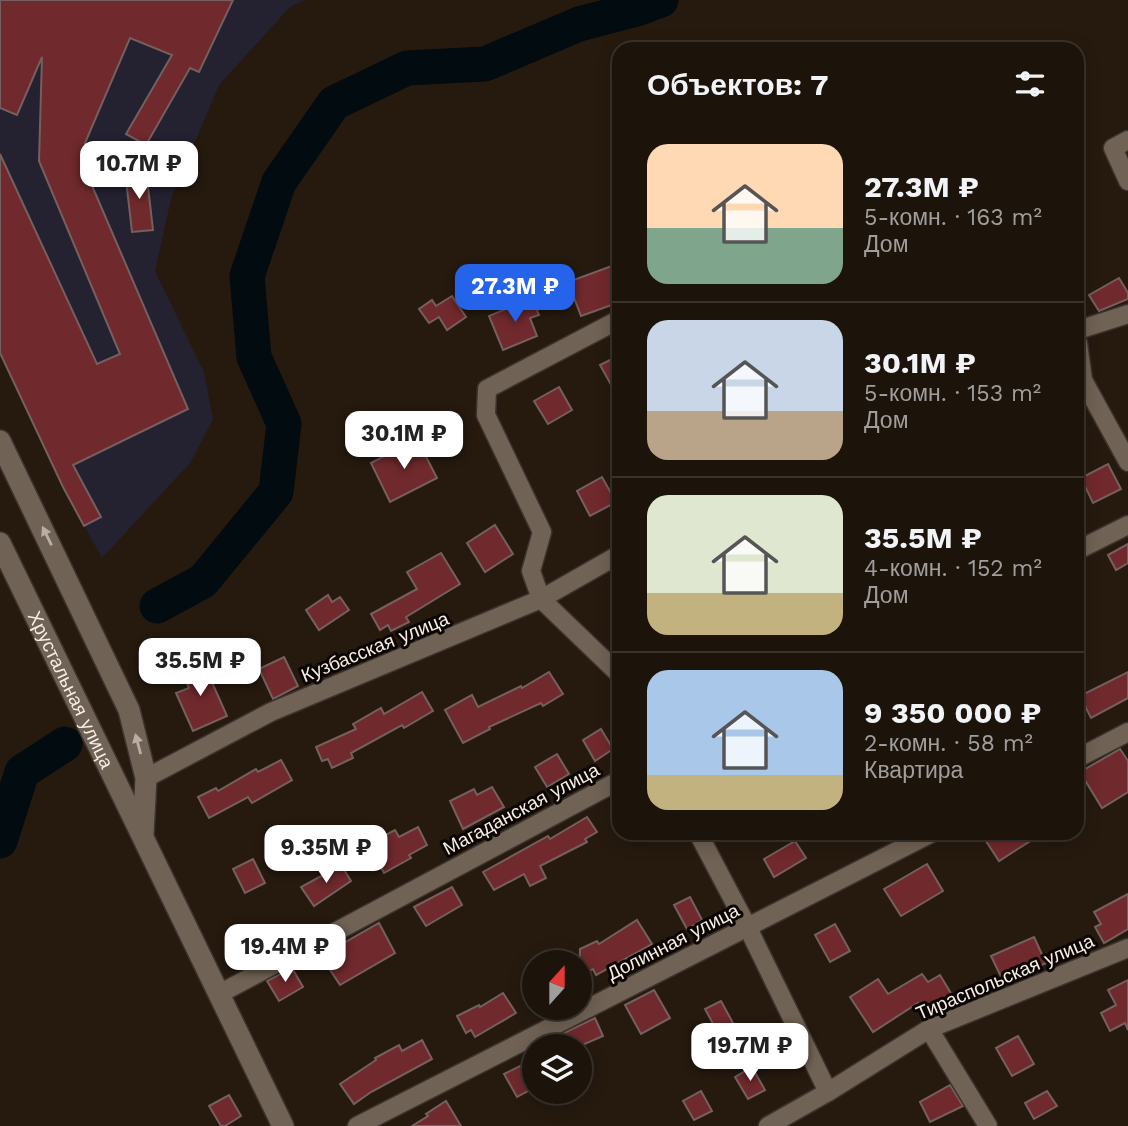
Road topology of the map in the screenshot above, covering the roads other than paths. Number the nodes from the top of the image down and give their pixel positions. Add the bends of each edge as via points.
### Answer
1 (1128, 141) edge
2 (1128, 181) edge
3 (1128, 314) edge
4 (612, 323) edge
5 (1084, 328) edge
6 (1084, 382) edge
7 (0, 440) edge
8 (1128, 462) edge
9 (1128, 525) edge
10 (0, 543) edge
11 (1084, 547) edge
12 (612, 559) edge
13 (541, 599) junction
14 (612, 667) edge
15 (1128, 732) edge
16 (1084, 755) edge
17 (146, 778) junction
18 (612, 784) edge
19 (143, 836) junction
20 (702, 840) edge
21 (918, 840) edge
22 (748, 928) junction
23 (1126, 953) edge
24 (219, 994) junction
25 (929, 1029) junction
26 (828, 1092) junction
27 (283, 1126) edge
28 (357, 1126) edge
29 (768, 1126) edge
30 (988, 1126) edge

1 - 2 street via 1113,148
3 - 5 street
4 - 13 street via 487,389 486,415 542,532 531,572
6 - 8 street
17 -> 7 street, Хрустальная улица via 129,710
9 - 11 street
10 - 19 street, Хрустальная улица
12 - 13 street, Кузбасская улица
13 - 14 street
13 - 17 street, Кузбасская улица via 271,712
15 - 16 street
17 - 19 street, Хрустальная улица
18 - 24 street, Магаданская улица
19 - 24 street, Хрустальная улица
20 - 22 street
21 - 22 street, Долинная улица
22 - 26 street
22 - 28 street, Долинная улица
23 - 25 street, Тираспольская улица
24 - 27 street, Хрустальная улица
25 - 26 street, Тираспольская улица
25 - 30 street
26 - 29 street, Тираспольская улица

